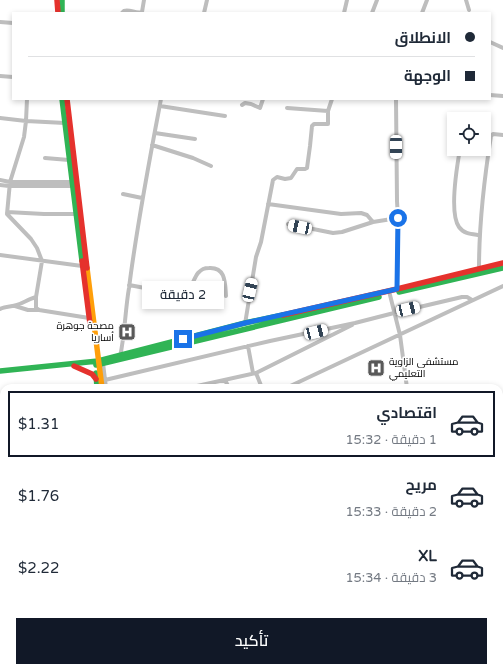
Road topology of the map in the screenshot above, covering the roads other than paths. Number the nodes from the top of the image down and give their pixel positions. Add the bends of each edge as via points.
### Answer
1 (57, 0) edge
2 (62, 0) edge
3 (144, 0) edge
4 (207, 0) edge
5 (347, 0) edge
6 (377, 0) edge
7 (427, 0) edge
8 (466, 0) edge
9 (469, 10) dead end
10 (58, 12) edge
11 (62, 12) edge
12 (123, 12) edge
13 (134, 12) edge
14 (142, 12) edge
15 (204, 12) edge
16 (344, 12) edge
17 (372, 12) edge
18 (422, 12) edge
19 (0, 22) edge
20 (12, 23) edge
21 (491, 42) edge
22 (503, 48) edge
23 (0, 76) edge
24 (12, 77) edge
25 (491, 95) edge
26 (503, 96) edge
27 (27, 100) edge
28 (62, 100) edge
29 (67, 100) edge
30 (161, 100) edge
31 (263, 100) edge
32 (332, 100) edge
33 (396, 100) edge
34 (242, 105) dead end
35 (160, 106) junction
36 (287, 108) dead end
37 (328, 111) junction
38 (225, 116) dead end
39 (0, 118) edge
40 (26, 121) junction
41 (68, 123) junction
42 (155, 133) junction
43 (503, 134) edge
44 (491, 136) edge
45 (195, 139) dead end
46 (152, 145) junction
47 (458, 156) edge
48 (488, 156) edge
49 (46, 158) dead end
50 (69, 160) junction
51 (211, 166) dead end
52 (0, 180) edge
53 (10, 184) junction
54 (75, 184) junction
55 (0, 185) edge
56 (123, 194) dead end
57 (142, 198) junction
58 (268, 204) junction
59 (7, 213) junction
60 (0, 214) edge
61 (75, 214) junction
62 (398, 218) junction
63 (373, 222) junction
64 (288, 224) dead end
65 (479, 235) junction
66 (0, 255) edge
67 (42, 261) junction
68 (503, 263) edge
69 (82, 266) junction
70 (503, 268) edge
71 (479, 269) junction
72 (129, 285) junction
73 (502, 286) edge
74 (397, 291) junction
75 (390, 293) junction
76 (226, 296) dead end
77 (36, 297) junction
78 (472, 300) junction
79 (15, 306) junction
80 (0, 309) edge
81 (39, 310) junction
82 (394, 312) junction
83 (89, 318) junction
84 (356, 323) junction
85 (245, 325) junction
86 (400, 335) junction
87 (248, 346) junction
88 (120, 357) junction
89 (98, 363) junction
90 (74, 366) junction
91 (0, 371) edge
92 (255, 373) junction
93 (0, 375) edge
94 (97, 379) junction
95 (105, 380) junction
96 (225, 380) junction
97 (98, 384) edge
98 (101, 384) edge
99 (106, 384) edge
100 (213, 384) edge
101 (227, 384) edge
102 (260, 384) edge
103 (295, 384) edge
104 (406, 384) edge

1 - 10 main road
2 - 11 main road
3 - 14 street
4 - 15 street
5 - 16 street
6 - 17 street
7 - 18 street
8 - 9 street
12 - 13 street
19 - 20 street
21 - 22 street
23 - 24 street
25 - 26 street
27 - 40 street
28 - 41 main road
29 - 41 main road
30 - 35 street
31 - 34 street via 260,108 251,104
32 - 37 street
33 - 62 street
35 - 38 street
35 - 42 street
36 - 37 street
37 - 58 street via 328,124 312,126 307,168 297,169 288,179 275,177
39 - 40 street
40 - 41 street
40 - 53 street via 22,146
41 - 50 main road
41 - 54 main road
42 - 45 street
42 - 46 street
43 - 44 street
46 - 51 street
46 - 57 street
47 - 65 street via 454,186 458,226 468,234
48 - 65 street
49 - 50 street
50 - 54 main road
52 - 53 street
53 - 54 street
53 - 55 street
53 - 59 street
54 - 61 main road
54 - 89 main road
56 - 57 street
57 - 72 street
58 - 63 street via 341,214 361,213
58 - 85 street
59 - 60 street
59 - 61 street
59 - 67 street via 31,239
61 - 69 main road
62 - 63 street
62 - 74 street
63 - 64 street via 334,233
65 - 71 street
66 - 67 street
67 - 69 street
67 - 77 street
68 - 71 main road
69 - 83 main road
70 - 74 main road
71 - 74 main road
72 - 76 street via 178,294 187,291 204,268 214,268 221,271 225,278
72 - 88 street
73 - 78 street
74 - 75 main road
75 - 82 street
75 - 85 main road
77 - 79 street
77 - 81 street via 36,308
78 - 82 street via 462,297
78 - 86 street
79 - 80 street
79 - 81 street
81 - 83 street
82 - 84 street
82 - 86 street
83 - 89 main road
84 - 87 street
84 - 92 street
85 - 88 main road
86 - 103 street
86 - 104 street
87 - 92 street
87 - 95 street
88 - 89 main road
89 - 90 main road
89 - 91 main road
89 - 94 main road
89 - 95 street
89 - 98 main road
90 - 93 main road
90 - 94 main road
92 - 96 street
92 - 102 street
94 - 97 main road
95 - 99 street
96 - 100 street
96 - 101 street

